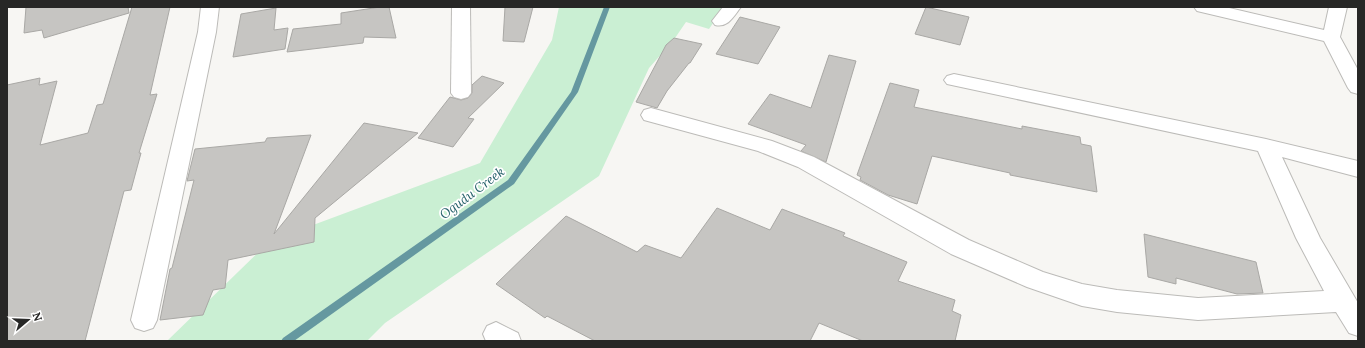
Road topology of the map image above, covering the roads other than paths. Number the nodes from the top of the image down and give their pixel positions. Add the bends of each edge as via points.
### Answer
1 (210, 7) edge
2 (461, 7) edge
3 (732, 7) edge
4 (1203, 7) edge
5 (1338, 7) edge
6 (721, 21) dead end
7 (1331, 37) junction
8 (954, 80) dead end
9 (1358, 88) edge
10 (461, 93) dead end
11 (651, 115) dead end
12 (1266, 146) junction
13 (1358, 169) edge
14 (1342, 301) junction
15 (144, 320) dead end
16 (1358, 325) edge

1 - 15 street via 207,32
2 - 10 street
3 - 6 street
4 - 7 street
5 - 7 street
7 - 9 street
8 - 12 street
11 - 14 street via 765,146 806,162 960,247 1036,280 1082,295 1198,309
12 - 13 street
12 - 14 street via 1313,250
14 - 16 street

